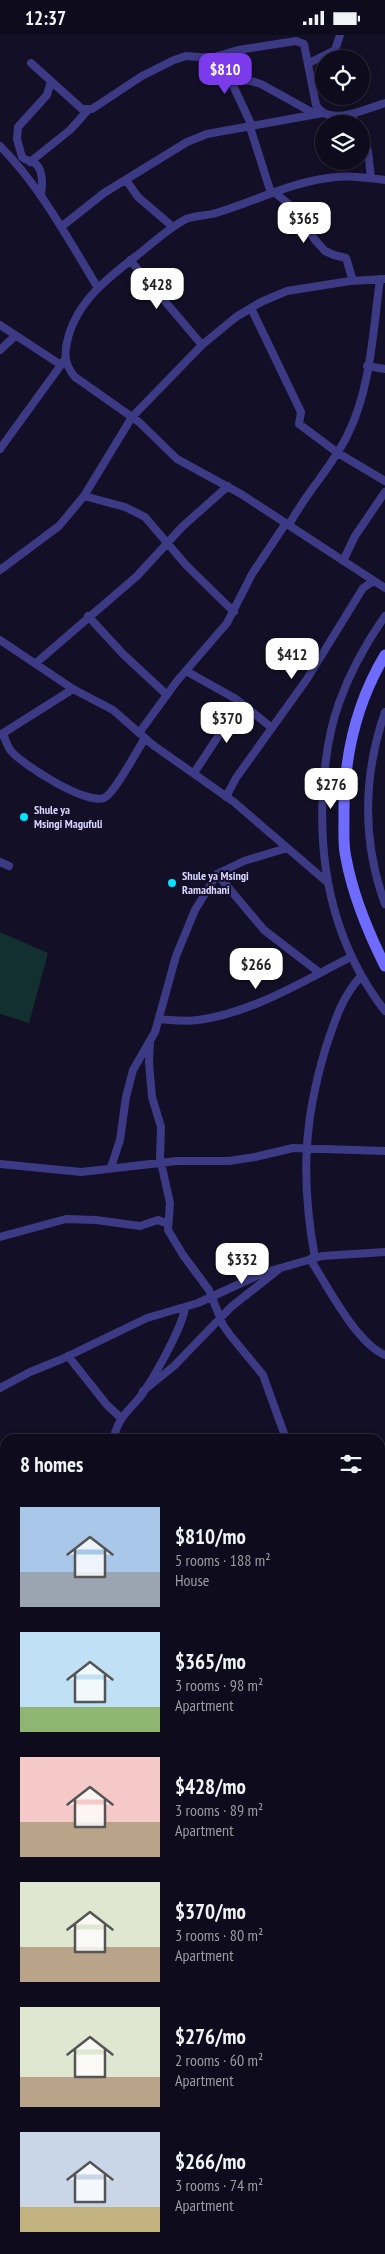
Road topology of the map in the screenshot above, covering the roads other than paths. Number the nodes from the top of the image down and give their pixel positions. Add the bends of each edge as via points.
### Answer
1 (340, 35) edge
2 (276, 39) edge
3 (204, 58) junction
4 (31, 63) dead end
5 (309, 63) junction
6 (230, 79) junction
7 (51, 81) junction
8 (385, 103) edge
9 (88, 110) junction
10 (319, 113) junction
11 (351, 114) joint
12 (251, 126) junction
13 (0, 146) edge
14 (30, 162) junction
15 (370, 170) edge
16 (371, 179) junction
17 (126, 180) junction
18 (385, 180) edge
19 (273, 192) junction
20 (41, 196) junction
21 (62, 227) junction
22 (173, 227) junction
23 (130, 260) junction
24 (383, 279) edge
25 (353, 281) junction
26 (98, 288) junction
27 (251, 308) junction
28 (0, 325) edge
29 (15, 336) junction
30 (202, 345) junction
31 (0, 350) edge
32 (63, 361) junction
33 (368, 366) junction
34 (385, 369) edge
35 (132, 417) junction
36 (0, 449) edge
37 (338, 453) junction
38 (385, 481) edge
39 (228, 486) junction
40 (385, 492) edge
41 (84, 496) junction
42 (287, 524) junction
43 (167, 545) junction
44 (343, 561) junction
45 (0, 570) edge
46 (374, 581) junction
47 (385, 588) edge
48 (234, 612) junction
49 (385, 615) edge
50 (88, 616) junction
51 (0, 640) edge
52 (385, 655) edge
53 (36, 663) junction
54 (186, 671) junction
55 (74, 689) junction
56 (167, 695) junction
57 (240, 703) junction
58 (385, 713) edge
59 (272, 728) junction
60 (2, 734) edge
61 (142, 736) junction
62 (194, 773) junction
63 (226, 797) junction
64 (288, 848) junction
65 (0, 862) edge
66 (9, 866) dead end
67 (217, 874) junction
68 (327, 882) junction
69 (382, 884) edge
70 (385, 904) edge
71 (351, 957) junction
72 (385, 966) edge
73 (320, 973) junction
74 (361, 976) junction
75 (385, 1011) edge
76 (159, 1019) junction
77 (150, 1041) junction
78 (305, 1147) junction
79 (385, 1151) edge
80 (161, 1163) junction
81 (0, 1164) edge
82 (111, 1167) junction
83 (168, 1224) junction
84 (0, 1237) edge
85 (385, 1252) edge
86 (312, 1258) junction
87 (281, 1267) junction
88 (213, 1297) junction
89 (185, 1307) junction
90 (220, 1319) junction
91 (385, 1355) edge
92 (68, 1356) junction
93 (0, 1389) edge
94 (144, 1391) junction
95 (121, 1418) junction
96 (116, 1434) edge
97 (284, 1434) edge

1 - 5 street via 335,50
2 - 3 street
2 - 5 street via 304,44
3 - 6 street
3 - 9 street via 174,60
4 - 7 street
5 - 10 street
6 - 10 street via 261,84
6 - 12 street
7 - 9 street via 82,109
7 - 14 street via 47,95 18,127 17,139 22,157
8 - 11 street
9 - 14 street
10 - 11 street
10 - 12 street
12 - 17 street via 207,134 187,142
12 - 19 street
13 - 20 street
14 - 20 street via 39,169
15 - 16 street
16 - 18 street
16 - 19 street via 335,177
17 - 21 street via 104,193
17 - 22 street via 138,197
19 - 22 street via 216,213 188,218
19 - 25 street via 296,210 325,251 346,258
20 - 21 street
21 - 26 street
22 - 23 street
23 - 26 street
23 - 30 street
24 - 25 street
24 - 33 street
25 - 27 street via 287,291
26 - 32 street via 75,318
27 - 30 street
27 - 37 street via 301,412 298,424
28 - 29 street
29 - 31 street
29 - 32 street
30 - 35 street
32 - 35 street via 75,377
32 - 36 street
33 - 34 street
33 - 37 street via 358,409
35 - 39 street via 178,459
35 - 41 street
37 - 38 street
37 - 42 street
39 - 42 street
39 - 43 street via 182,527
40 - 44 street via 355,536
41 - 43 street via 137,512 151,523
41 - 45 street via 59,526
42 - 44 street
42 - 48 street via 252,574
43 - 48 street
43 - 50 street
44 - 46 street
46 - 47 street
46 - 59 street via 363,588 333,640
48 - 54 street via 217,638
49 - 68 street via 349,676 331,730 322,806
50 - 53 street
50 - 56 street
51 - 53 street
52 - 72 main road via 361,704 352,737 344,795 345,856 352,887
53 - 55 street
54 - 56 street
54 - 57 street
55 - 60 street
55 - 61 street via 104,705
56 - 61 street
57 - 59 street
57 - 62 street
58 - 69 street via 375,740 368,784 371,853
59 - 63 street
60 - 61 street via 9,749 34,771 89,797 101,799 113,789
61 - 62 street
62 - 63 street
63 - 64 street
64 - 67 street via 244,861
64 - 68 street
65 - 66 street
67 - 73 street via 264,930
67 - 76 street via 195,910 176,956
68 - 71 street via 340,931
69 - 70 street
71 - 73 street
71 - 74 street
73 - 76 street via 291,989 227,1014 196,1020
74 - 75 street
74 - 78 street via 346,995 337,1014 313,1092
76 - 77 street
77 - 80 street via 152,1097 161,1127
77 - 82 street via 133,1070 120,1140
78 - 79 street
78 - 80 street via 229,1161
78 - 86 street
80 - 82 street
80 - 83 street via 170,1203
81 - 82 street via 80,1172
83 - 84 street via 158,1220 140,1226 66,1219
83 - 88 street via 180,1250
85 - 86 street
86 - 87 street
86 - 91 street via 350,1322
87 - 88 street
87 - 90 street
88 - 89 street
88 - 90 street
89 - 92 street via 147,1318
89 - 94 street via 180,1324
90 - 94 street
90 - 97 street via 241,1351 263,1375
92 - 93 street
92 - 95 street via 106,1405
94 - 95 street
95 - 96 street

